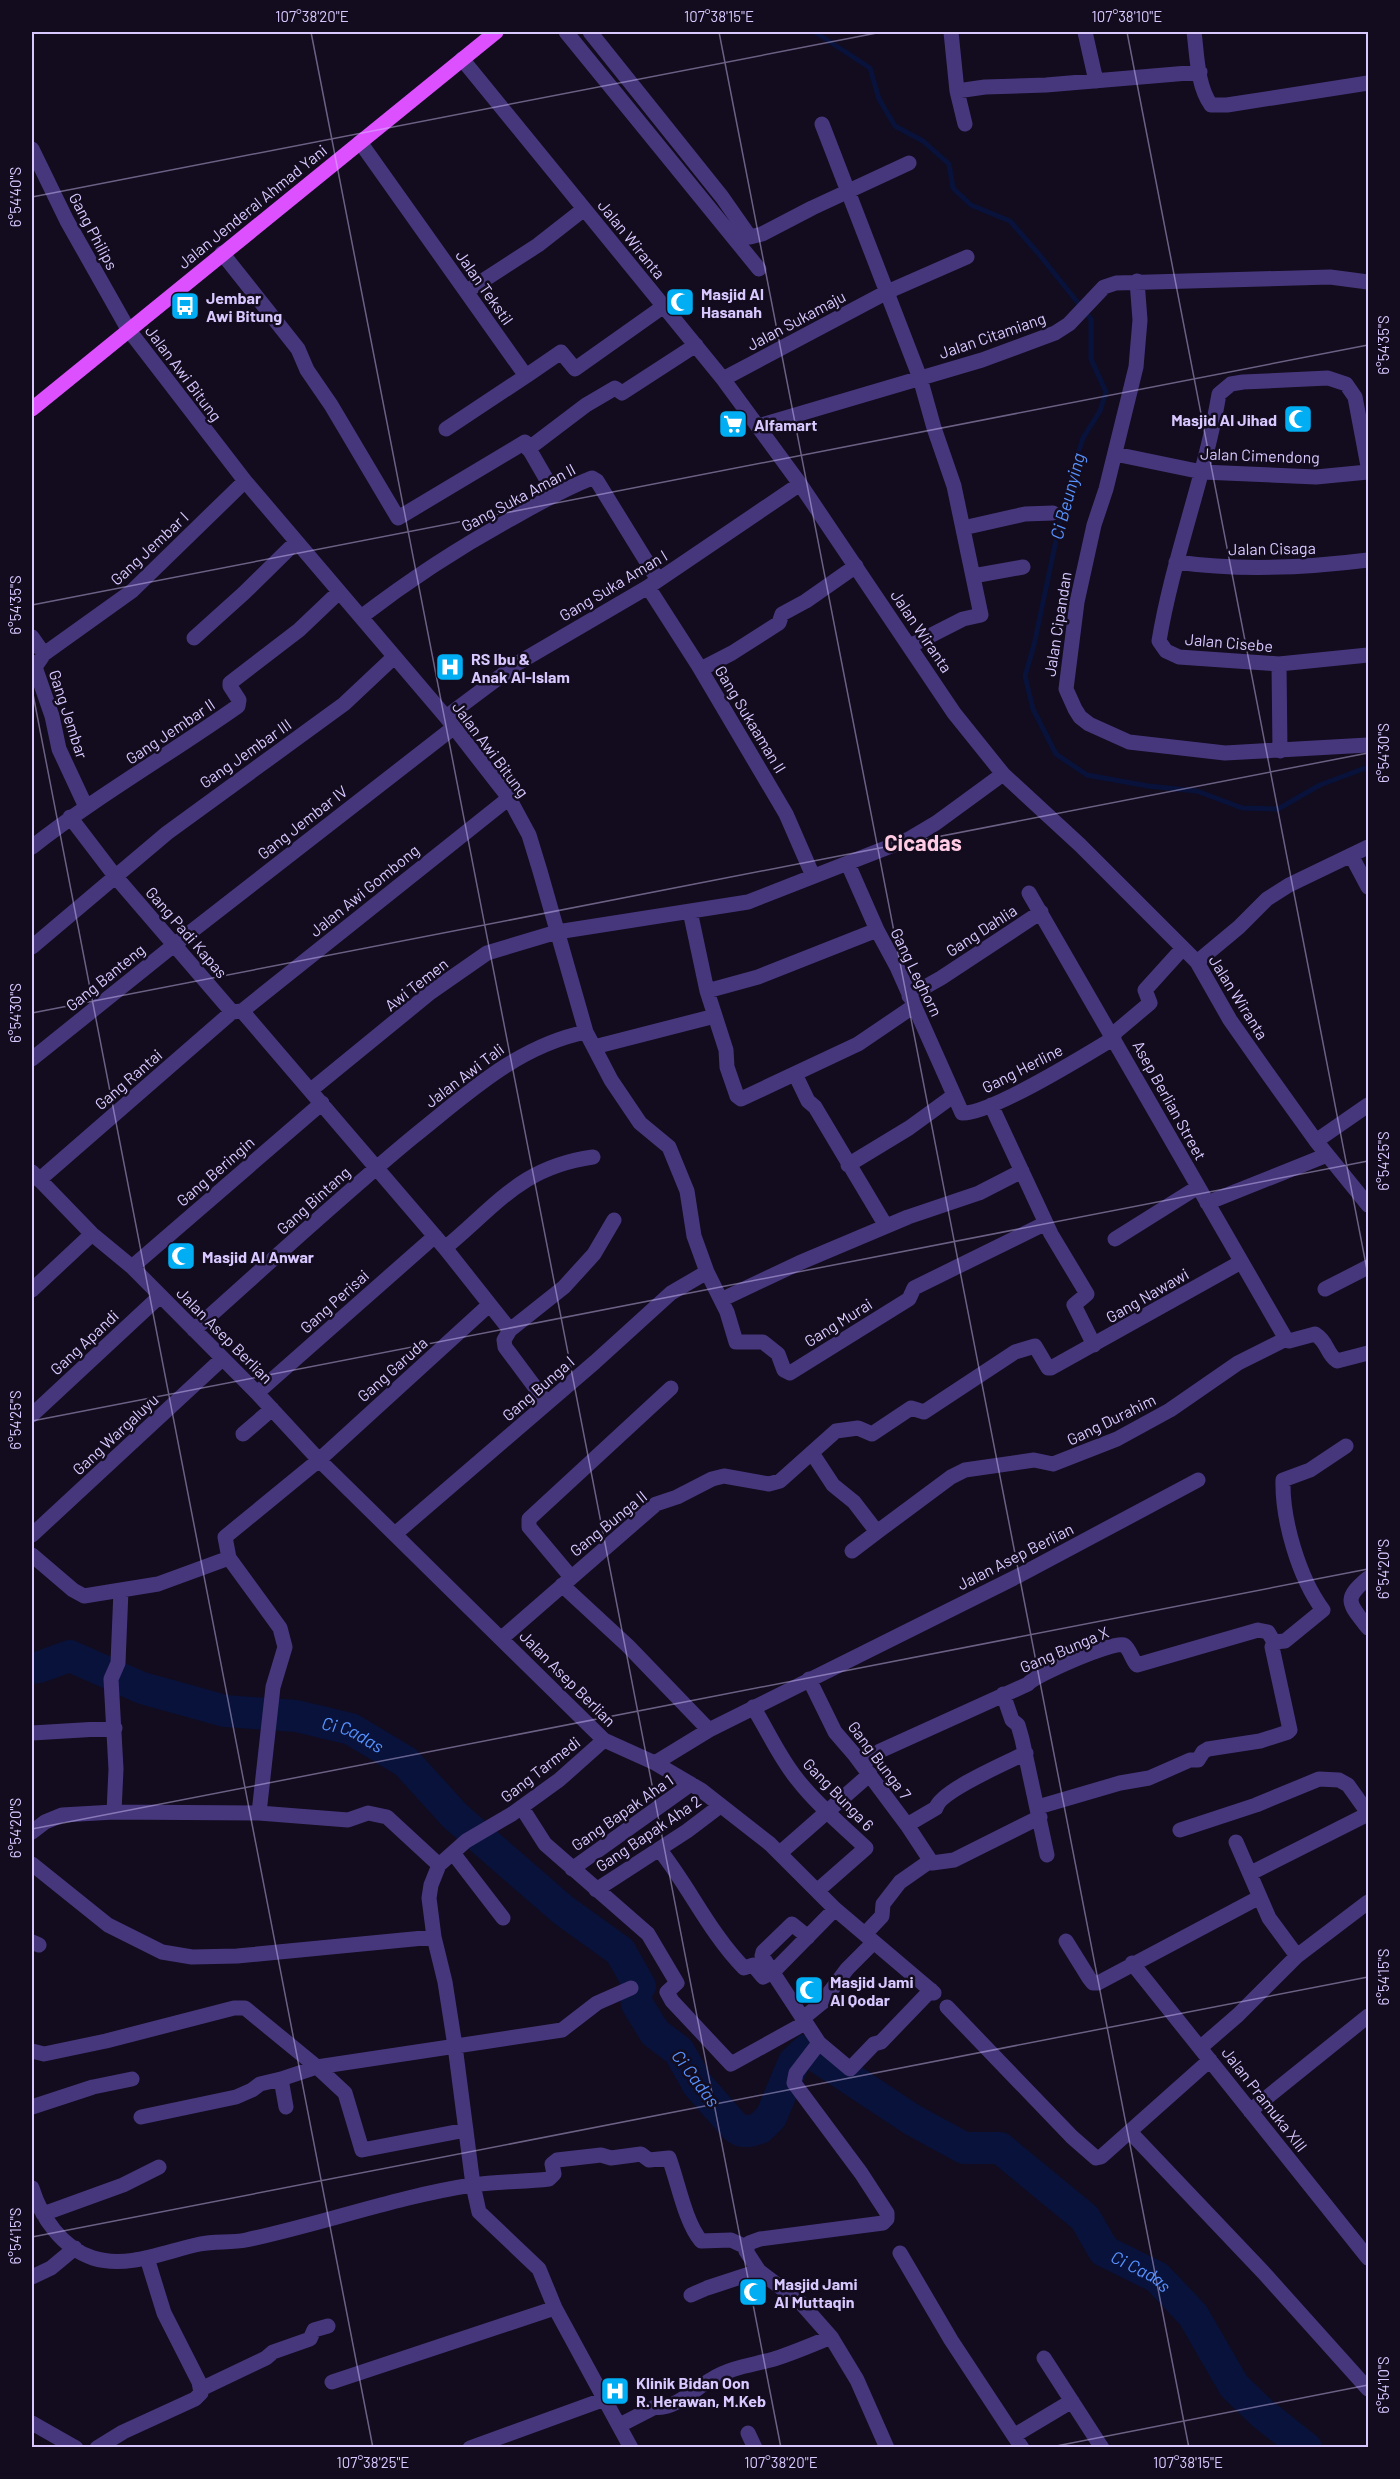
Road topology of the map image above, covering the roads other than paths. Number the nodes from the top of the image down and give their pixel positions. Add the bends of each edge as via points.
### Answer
1 (496, 32) edge
2 (566, 32) edge
3 (590, 32) edge
4 (951, 32) edge
5 (1085, 32) edge
6 (1194, 32) edge
7 (462, 59) junction
8 (1200, 72) junction
9 (1096, 81) junction
10 (1368, 82) edge
11 (957, 91) junction
12 (822, 124) dead end
13 (965, 124) dead end
14 (360, 142) junction
15 (32, 149) edge
16 (909, 163) dead end
17 (848, 192) junction
18 (584, 209) junction
19 (222, 253) junction
20 (967, 256) dead end
21 (759, 270) dead end
22 (1137, 281) junction
23 (1368, 282) edge
24 (467, 291) junction
25 (887, 292) junction
26 (664, 306) junction
27 (128, 329) junction
28 (696, 345) junction
29 (526, 376) junction
30 (920, 378) junction
31 (723, 379) junction
32 (32, 409) edge
33 (758, 426) junction
34 (446, 429) dead end
35 (528, 449) junction
36 (1115, 454) junction
37 (1368, 466) edge
38 (1202, 472) junction
39 (1368, 472) edge
40 (245, 482) junction
41 (800, 484) junction
42 (555, 494) junction
43 (1053, 513) dead end
44 (963, 528) junction
45 (296, 542) junction
46 (1368, 560) edge
47 (1176, 561) junction
48 (856, 566) junction
49 (1023, 567) dead end
50 (974, 576) junction
51 (653, 584) junction
52 (339, 592) junction
53 (361, 617) junction
54 (32, 637) edge
55 (194, 638) dead end
56 (910, 646) junction
57 (1368, 655) edge
58 (394, 657) junction
59 (37, 663) edge
60 (1279, 664) junction
61 (701, 669) junction
62 (449, 723) junction
63 (1368, 745) edge
64 (1280, 751) junction
65 (1002, 774) junction
66 (509, 798) junction
67 (86, 807) junction
68 (70, 817) junction
69 (32, 847) edge
70 (1368, 847) edge
71 (1351, 855) junction
72 (848, 864) junction
73 (115, 876) junction
74 (813, 876) junction
75 (1368, 887) edge
76 (1029, 893) dead end
77 (690, 911) junction
78 (1041, 912) junction
79 (877, 930) junction
80 (557, 932) junction
81 (174, 945) junction
82 (32, 946) edge
83 (1183, 948) junction
84 (1197, 962) junction
85 (707, 991) junction
86 (912, 1001) junction
87 (237, 1011) junction
88 (715, 1016) junction
89 (586, 1032) junction
90 (1113, 1037) junction
91 (594, 1047) junction
92 (32, 1059) edge
93 (795, 1074) junction
94 (311, 1090) junction
95 (953, 1096) junction
96 (322, 1103) junction
97 (991, 1105) junction
98 (1368, 1105) edge
99 (1316, 1141) junction
100 (1327, 1155) junction
101 (593, 1157) dead end
102 (848, 1165) junction
103 (375, 1168) junction
104 (1022, 1172) junction
105 (35, 1176) edge
106 (1198, 1187) junction
107 (1207, 1203) junction
108 (1368, 1205) edge
109 (614, 1220) dead end
110 (1046, 1222) junction
111 (885, 1226) junction
112 (92, 1234) junction
113 (1115, 1239) dead end
114 (440, 1242) junction
115 (701, 1256) joint
116 (1241, 1262) junction
117 (132, 1267) junction
118 (1368, 1267) edge
119 (707, 1272) junction
120 (1325, 1289) dead end
121 (32, 1290) edge
122 (160, 1296) junction
123 (725, 1298) dead end
124 (489, 1305) junction
125 (194, 1330) junction
126 (510, 1330) junction
127 (1282, 1332) junction
128 (1094, 1345) junction
129 (1368, 1353) edge
130 (222, 1359) junction
131 (671, 1388) dead end
132 (257, 1394) junction
133 (546, 1402) junction
134 (272, 1409) junction
135 (32, 1415) edge
136 (243, 1434) dead end
137 (872, 1434) joint
138 (1346, 1446) dead end
139 (812, 1453) junction
140 (319, 1460) junction
141 (1198, 1480) dead end
142 (877, 1532) junction
143 (395, 1533) junction
144 (32, 1535) edge
145 (852, 1551) dead end
146 (32, 1555) edge
147 (229, 1558) junction
148 (1368, 1578) edge
149 (567, 1581) junction
150 (121, 1590) junction
151 (1368, 1628) edge
152 (502, 1638) junction
153 (1274, 1642) junction
154 (809, 1679) junction
155 (1003, 1694) junction
156 (753, 1707) junction
157 (115, 1728) junction
158 (709, 1730) junction
159 (32, 1733) edge
160 (604, 1740) junction
161 (1026, 1753) junction
162 (656, 1763) junction
163 (866, 1769) junction
164 (691, 1784) junction
165 (720, 1806) junction
166 (522, 1808) junction
167 (114, 1812) junction
168 (827, 1812) junction
169 (1039, 1812) junction
170 (259, 1813) junction
171 (1368, 1813) edge
172 (907, 1825) junction
173 (1180, 1830) dead end
174 (32, 1832) edge
175 (1236, 1842) dead end
176 (659, 1849) junction
177 (453, 1852) junction
178 (780, 1853) junction
179 (1047, 1856) dead end
180 (930, 1860) junction
181 (32, 1864) edge
182 (439, 1865) junction
183 (572, 1869) junction
184 (1251, 1873) junction
185 (596, 1890) junction
186 (817, 1891) junction
187 (1260, 1897) junction
188 (1368, 1902) edge
189 (836, 1909) junction
190 (503, 1918) dead end
191 (434, 1937) junction
192 (808, 1937) junction
193 (869, 1938) junction
194 (1066, 1941) dead end
195 (1297, 1956) junction
196 (1132, 1963) junction
197 (773, 1972) junction
198 (631, 1988) dead end
199 (947, 2007) dead end
200 (1368, 2016) edge
201 (804, 2021) junction
202 (455, 2046) junction
203 (1201, 2047) junction
204 (813, 2050) junction
205 (32, 2051) edge
206 (1210, 2060) junction
207 (317, 2067) junction
208 (132, 2079) dead end
209 (281, 2079) junction
210 (32, 2107) edge
211 (286, 2107) dead end
212 (1250, 2111) junction
213 (141, 2117) dead end
214 (466, 2130) junction
215 (1130, 2132) junction
216 (159, 2167) dead end
217 (473, 2185) junction
218 (32, 2188) edge
219 (43, 2214) junction
220 (746, 2247) junction
221 (75, 2248) junction
222 (900, 2253) dead end
223 (147, 2258) junction
224 (1368, 2258) edge
225 (759, 2271) junction
226 (32, 2277) edge
227 (692, 2295) dead end
228 (555, 2308) junction
229 (328, 2326) dead end
230 (831, 2337) junction
231 (1044, 2358) dead end
232 (332, 2382) dead end
233 (201, 2388) junction
234 (1368, 2389) edge
235 (605, 2399) junction
236 (1072, 2401) junction
237 (32, 2422) edge
238 (620, 2425) junction
239 (1019, 2441) edge
240 (76, 2448) edge
241 (97, 2448) edge
242 (470, 2448) edge
243 (632, 2448) edge
244 (887, 2448) edge
245 (1102, 2448) edge

1 - 7 main road, Jalan Jenderal Ahmad Yani
2 - 21 street
3 - 17 street via 750,237
4 - 11 street
5 - 9 street
6 - 8 street
7 - 14 main road, Jalan Jenderal Ahmad Yani
7 - 18 street, Jalan Wiranta
8 - 9 street
8 - 10 street via 1211,105
9 - 11 street
11 - 13 street
12 - 17 street
14 - 19 main road, Jalan Jenderal Ahmad Yani
14 - 24 street, Jalan Tekstil
15 - 27 street, Gang Philips
16 - 17 street
17 - 25 street
18 - 24 street via 538,245
18 - 26 street, Jalan Wiranta
19 - 27 main road, Jalan Jenderal Ahmad Yani
19 - 35 street via 298,349 398,518 525,442
20 - 25 street, Jalan Sukamaju
22 - 23 street, Jalan Citamiang via 1330,277
22 - 30 street, Jalan Citamiang via 1104,287 1059,331
22 - 36 street, Jalan Cipandan via 1140,320 1136,367
24 - 29 street, Jalan Tekstil
25 - 30 street
25 - 31 street, Jalan Sukamaju
26 - 28 street, Jalan Wiranta
26 - 29 street via 574,369 561,352
27 - 32 main road, Jalan Jenderal Ahmad Yani
27 - 40 street, Jalan Awi Bitung
28 - 31 street, Jalan Wiranta
28 - 35 street via 622,393 615,388 586,405
29 - 34 street
30 - 33 street, Jalan Citamiang
30 - 44 street
31 - 33 street, Jalan Wiranta
33 - 41 street, Jalan Wiranta
35 - 42 street
36 - 38 street, Jalan Cimendong
36 - 64 street, Jalan Cipandan via 1077,602 1066,689 1075,709 1089,724 1129,742 1225,753
37 - 38 street, Jalan Cisebe via 1355,397 1346,384 1338,379 1243,382 1231,384 1219,394
38 - 39 street, Jalan Cimendong via 1316,477
38 - 47 street, Jalan Cisebe
40 - 45 street, Jalan Awi Bitung
40 - 59 street, Gang Jembar I via 132,591
41 - 48 street, Jalan Wiranta
41 - 51 street, Gang Suka Aman I
42 - 51 street, Gang Suka Aman II via 592,478 597,481
42 - 53 street, Gang Suka Aman II via 410,580
43 - 44 street via 1025,514
44 - 50 street
45 - 52 street, Jalan Awi Bitung
45 - 55 street
46 - 47 street, Jalan Cisaga via 1286,567 1226,567
47 - 60 street, Jalan Cisebe via 1159,641 1161,647 1179,657
48 - 56 street, Jalan Wiranta
48 - 61 street via 782,614 779,623
49 - 50 street
50 - 56 street via 981,615 963,619
51 - 61 street, Gang Sukaaman II
51 - 62 street, Gang Suka Aman I via 518,663
52 - 53 street, Jalan Awi Bitung
52 - 67 street, Gang Jembar II via 299,630 230,682 238,706
53 - 58 street, Jalan Awi Bitung
54 - 59 street, Gang Jembar
56 - 65 street, Jalan Wiranta via 954,713
57 - 60 street, Jalan Cisebe
58 - 62 street, Jalan Awi Bitung
58 - 73 street, Gang Jembar III via 344,704 214,796
59 - 67 street, Gang Jembar via 59,749
60 - 64 street
61 - 74 street, Gang Sukaaman II via 786,814
62 - 66 street, Jalan Awi Bitung
62 - 81 street, Gang Jembar IV
63 - 64 street, Jalan Cipandan
65 - 72 street, Awi Temen via 909,839
65 - 83 street, Jalan Wiranta
66 - 80 street, Jalan Awi Bitung via 529,836
66 - 87 street, Jalan Awi Gombong
67 - 68 street, Gang Jembar II
68 - 69 street, Gang Jembar II
68 - 73 street, Gang Padi Kapas
70 - 71 street
71 - 75 street
71 - 84 street via 1267,898
72 - 74 street, Awi Temen
72 - 79 street, Gang Leghorn
73 - 81 street, Gang Padi Kapas
73 - 82 street, Gang Jembar III
74 - 77 street, Awi Temen via 748,902
76 - 78 street, Asep Berlian Street
77 - 80 street, Awi Temen
77 - 85 street
78 - 86 street, Gang Dahlia
78 - 90 street, Asep Berlian Street
79 - 85 street via 758,977
79 - 86 street, Gang Leghorn
80 - 89 street, Jalan Awi Bitung
80 - 94 street, Awi Temen via 487,953 431,992
81 - 87 street, Gang Padi Kapas
81 - 92 street, Gang Banteng
83 - 84 street, Jalan Wiranta
83 - 90 street, Gang Herline via 1145,990 1150,1003
84 - 99 street, Jalan Wiranta via 1230,1020
85 - 88 street
86 - 93 street, Gang Dahlia via 858,1044
86 - 95 street, Gang Leghorn
87 - 94 street, Gang Padi Kapas
87 - 105 street, Gang Rantai
88 - 91 street
88 - 93 street, Gang Dahlia via 739,1098
89 - 91 street, Jalan Awi Bitung
89 - 103 street, Jalan Awi Tali via 557,1039 520,1056
90 - 97 street, Gang Herline
90 - 106 street, Asep Berlian Street
91 - 115 street, Jalan Awi Bitung via 640,1123 669,1147 687,1191
93 - 102 street
94 - 96 street, Gang Padi Kapas
95 - 97 street, Gang Herline via 962,1113
95 - 102 street
96 - 103 street, Gang Padi Kapas
96 - 117 street, Gang Beringin
97 - 104 street
98 - 99 street
99 - 100 street, Jalan Wiranta
100 - 107 street
100 - 108 street, Jalan Wiranta
101 - 114 street, Gang Perisai via 570,1160 530,1176
102 - 111 street
103 - 114 street, Gang Padi Kapas
103 - 125 street, Gang Bintang
104 - 110 street
104 - 111 street via 979,1193
105 - 112 street, Jalan Asep Berlian
106 - 107 street, Asep Berlian Street
106 - 113 street
107 - 116 street, Asep Berlian Street
109 - 126 street via 594,1254 572,1278
110 - 119 street, Gang Murai via 914,1288 909,1299 790,1373 784,1370 778,1354 763,1342 736,1342 727,1312
110 - 128 street via 1087,1294 1074,1305
111 - 123 street
112 - 117 street, Jalan Asep Berlian
112 - 121 street
114 - 124 street, Gang Padi Kapas
114 - 132 street, Gang Perisai
115 - 119 street, Gang Murai
116 - 127 street, Asep Berlian Street
116 - 128 street, Gang Nawawi
117 - 122 street, Jalan Asep Berlian
118 - 120 street
119 - 133 street, Gang Bunga I via 671,1293
122 - 125 street, Jalan Asep Berlian
122 - 135 street, Gang Apandi
124 - 126 street, Gang Padi Kapas
124 - 140 street, Gang Garuda
125 - 130 street, Jalan Asep Berlian
126 - 133 street via 505,1347
127 - 129 street, Gang Durahim via 1289,1341 1315,1334 1325,1341 1337,1361
127 - 142 street, Gang Durahim via 1170,1410 1117,1439 1053,1464 1034,1460 965,1470
128 - 137 street, Gang Nawawi via 1048,1368 1035,1346 1015,1352 933,1408 921,1412 911,1408
130 - 132 street, Jalan Asep Berlian
130 - 144 street, Gang Wargaluyu
131 - 149 street via 529,1519 530,1527
132 - 134 street, Jalan Asep Berlian
133 - 143 street, Gang Bunga I
134 - 136 street
134 - 140 street, Jalan Asep Berlian
137 - 139 street, Gang Bunga II via 858,1428 836,1431
138 - 153 street via 1310,1470 1283,1480 1284,1506 1300,1564 1314,1600 1323,1610 1286,1641
139 - 142 street via 833,1485 854,1502
139 - 149 street, Gang Bunga II via 780,1481 769,1484 724,1476 656,1504
140 - 143 street, Jalan Asep Berlian
140 - 147 street, Gang Garuda via 225,1537
141 - 154 street, Jalan Asep Berlian via 1020,1575
142 - 145 street, Gang Durahim
143 - 152 street, Jalan Asep Berlian
146 - 150 street via 84,1596
147 - 150 street via 158,1584
147 - 170 street via 280,1628 285,1647 273,1687
148 - 151 street via 1350,1599
149 - 152 street, Gang Bunga II
149 - 158 street
150 - 157 street via 118,1663 111,1679
152 - 160 street, Jalan Asep Berlian
153 - 155 street, Gang Bunga X via 1268,1632 1258,1630 1137,1665 1119,1644
153 - 169 street via 1288,1732 1208,1749 1198,1761
154 - 156 street, Jalan Asep Berlian
154 - 163 street, Gang Bunga 7 via 835,1732
155 - 161 street
155 - 163 street, Gang Bunga X via 880,1752
156 - 158 street, Jalan Asep Berlian
156 - 168 street, Gang Bunga 6 via 783,1761
157 - 159 street
157 - 167 street
158 - 162 street, Jalan Asep Berlian
160 - 162 street, Jalan Asep Berlian
160 - 166 street, Gang Tarmedi
161 - 169 street
161 - 172 street via 959,1787 936,1808
162 - 164 street
163 - 168 street, Gang Bunga X
163 - 172 street, Gang Bunga 7
164 - 165 street
164 - 183 street, Gang Bapak Aha 1
165 - 176 street, Gang Bapak Aha 2
165 - 178 street
166 - 177 street, Gang Tarmedi via 481,1830
166 - 183 street via 545,1844
167 - 170 street
167 - 174 street via 62,1815 45,1821
168 - 178 street, Gang Bunga X
168 - 186 street, Gang Bunga 6 via 866,1848
169 - 179 street
169 - 180 street via 954,1860 936,1864
170 - 182 street via 348,1820 368,1812 387,1817
171 - 173 street via 1347,1785 1339,1780 1319,1779
171 - 184 street
172 - 180 street, Gang Bunga 7
175 - 184 street
176 - 185 street, Gang Bapak Aha 2
176 - 197 street via 730,1953 744,1968 753,1965 763,1977
177 - 182 street, Gang Tarmedi
177 - 190 street
178 - 186 street
180 - 193 street via 900,1882 883,1904 882,1916
181 - 191 street via 108,1925 147,1946 172,1954 237,1956
182 - 191 street via 429,1898
183 - 185 street
184 - 187 street
185 - 201 street via 648,1934 677,1983 667,1992 672,2001 731,2064
186 - 189 street
187 - 195 street via 1269,1918
187 - 196 street
188 - 195 street
189 - 192 street
189 - 193 street
191 - 202 street
192 - 197 street
192 - 197 street via 792,1924 778,1937 762,1956
193 - 201 street via 829,1997
193 - 204 street via 932,1991 850,2069
194 - 196 street via 1093,1983
195 - 203 street
196 - 203 street, Jalan Pramuka XIII
197 - 201 street
198 - 202 street via 597,2003 562,2030
199 - 215 street via 1092,2157 1101,2157
200 - 212 street
201 - 204 street
202 - 207 street
202 - 214 street
203 - 206 street, Jalan Pramuka XIII
204 - 220 street via 796,2073 794,2083 861,2173 887,2219 883,2223 760,2239
205 - 207 street via 44,2054 106,2042 240,2008 250,2011
206 - 212 street, Jalan Pramuka XIII
206 - 215 street
207 - 209 street
207 - 214 street via 345,2093 362,2150
208 - 210 street
209 - 211 street
209 - 213 street via 260,2084 236,2097
212 - 224 street, Jalan Pramuka XIII
214 - 217 street
215 - 234 street
216 - 219 street via 123,2185
217 - 220 street via 549,2179 554,2174 552,2164 557,2160 641,2154 648,2160 669,2158 695,2234 701,2241 731,2240
217 - 223 street via 244,2240 203,2244
217 - 228 street via 480,2212 539,2269
218 - 219 street
219 - 221 street via 57,2235
220 - 225 street
221 - 223 street via 92,2258
221 - 226 street via 51,2268
222 - 239 street via 951,2340
223 - 233 street via 164,2313
225 - 227 street
225 - 230 street via 801,2303
228 - 232 street
228 - 235 street
229 - 233 street via 314,2330 310,2339 270,2353
230 - 238 street via 728,2370 690,2396 655,2407
230 - 244 street via 857,2380
231 - 236 street
233 - 241 street via 199,2396
235 - 238 street
235 - 242 street
236 - 239 street
236 - 245 street
237 - 240 street
238 - 243 street

